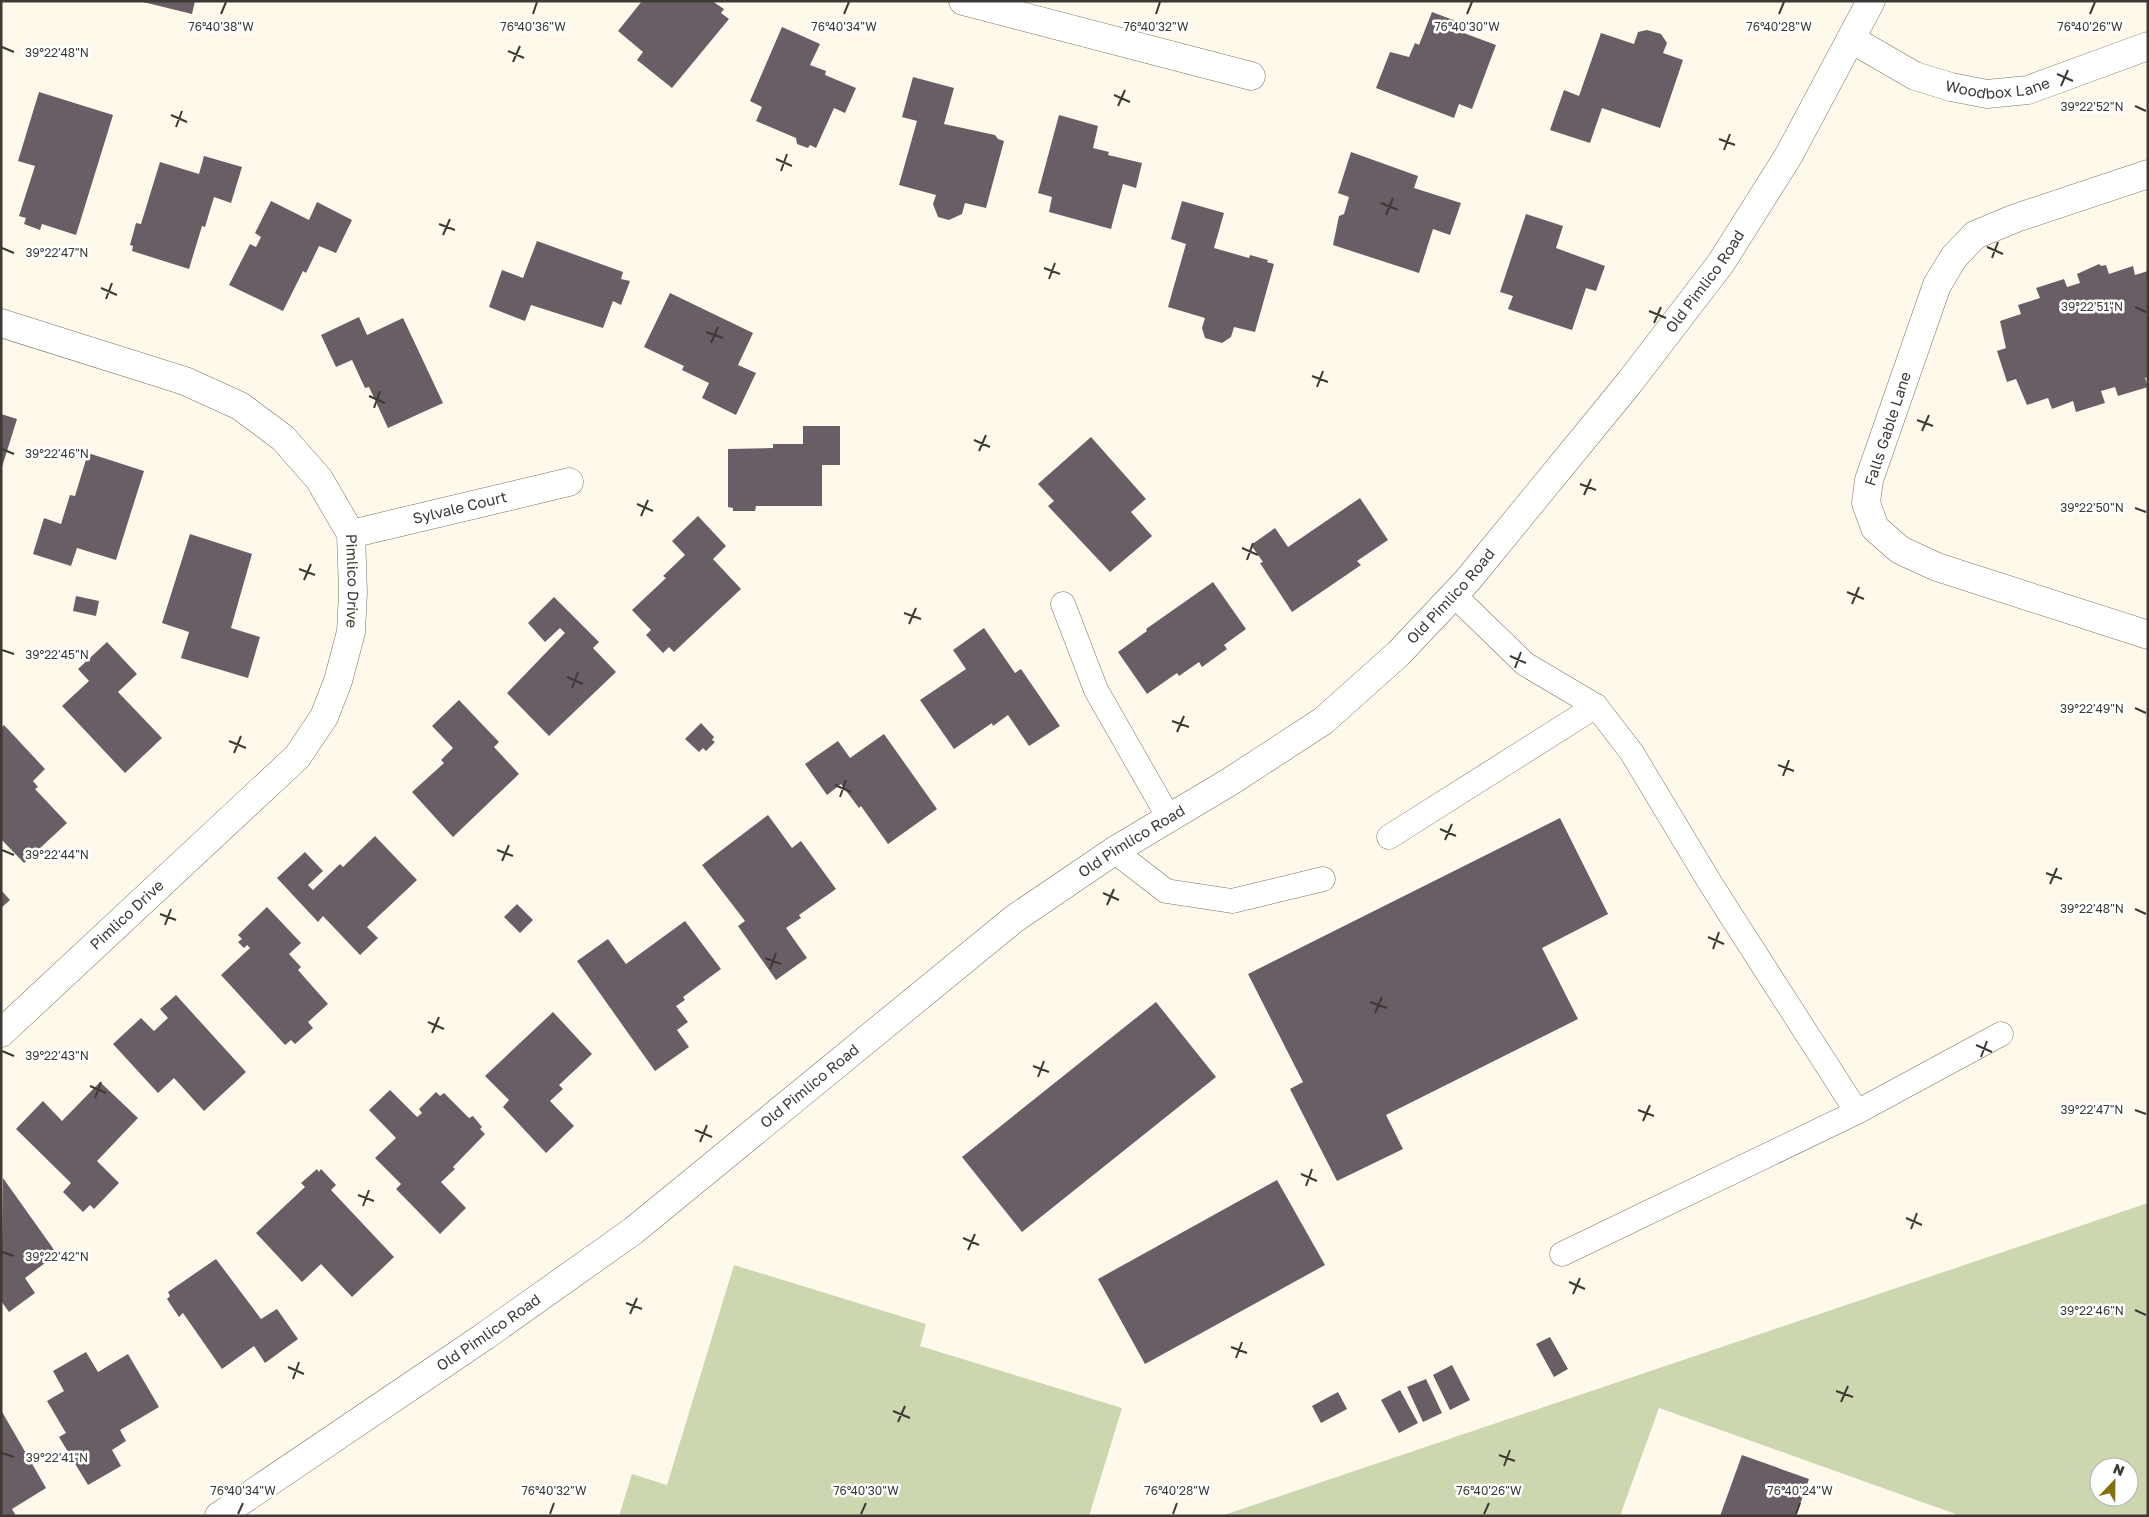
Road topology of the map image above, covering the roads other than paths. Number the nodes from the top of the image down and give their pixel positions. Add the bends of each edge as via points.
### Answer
1 (963, 1) edge
2 (1871, 1) edge
3 (1851, 39) junction
4 (2148, 46) edge
5 (1251, 76) dead end
6 (2148, 174) edge
7 (1, 323) edge
8 (569, 482) dead end
9 (351, 534) junction
10 (1454, 595) junction
11 (1062, 604) dead end
12 (2148, 635) edge
13 (1596, 706) junction
14 (1169, 818) junction
15 (1389, 837) dead end
16 (1114, 851) junction
17 (1323, 879) dead end
18 (1, 1033) edge
19 (2002, 1034) dead end
20 (1857, 1112) junction
21 (1562, 1254) dead end
22 (219, 1516) edge

1 - 5 street
2 - 3 street, Old Pimlico Road
3 - 4 street, Woodbox Lane via 1915,76 1951,88 1987,94 2028,90
3 - 10 street, Old Pimlico Road via 1789,155 1721,263 1629,383
6 - 12 street, Falls Gable Lane via 1975,235 1954,257 1937,285 1868,480 1866,503 1875,528 1900,550 1937,567
7 - 9 street, Pimlico Drive via 185,381 240,406 295,451 319,479
8 - 9 street, Sylvale Court
9 - 18 street, Pimlico Drive via 351,632 324,717 297,757
10 - 13 lane via 1525,664
10 - 14 street, Old Pimlico Road via 1398,654 1323,721 1231,782
11 - 14 lane via 1096,690
13 - 15 lane
13 - 20 lane via 1632,754 1712,886
14 - 16 street, Old Pimlico Road
16 - 17 lane via 1166,891 1232,901
16 - 22 street, Old Pimlico Road via 1014,919 633,1231 485,1336
19 - 20 lane
20 - 21 lane

